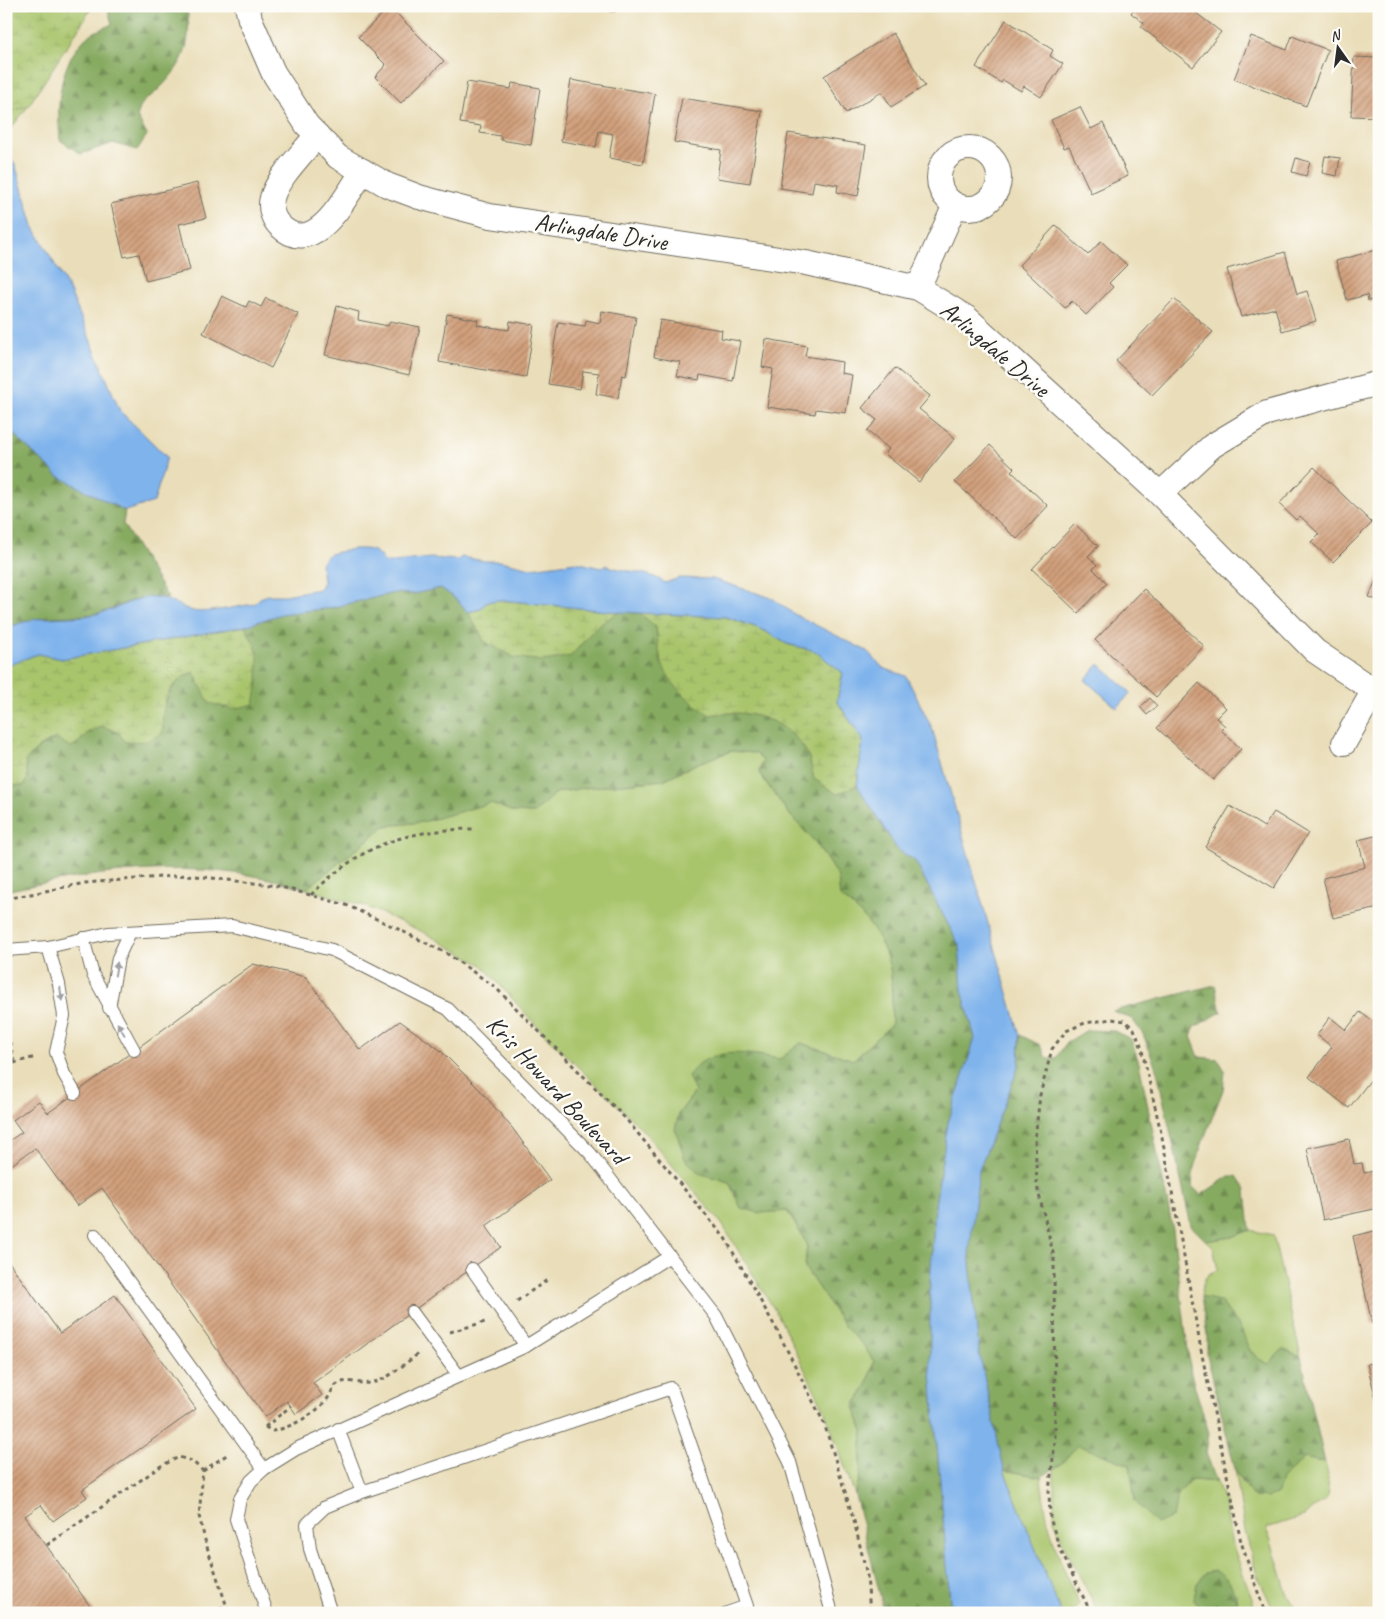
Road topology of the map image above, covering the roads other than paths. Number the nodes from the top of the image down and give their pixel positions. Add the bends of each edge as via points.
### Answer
1 (247, 6) edge
2 (317, 136) junction
3 (363, 171) junction
4 (955, 205) dead end
5 (918, 288) junction
6 (1379, 382) edge
7 (1160, 494) junction
8 (1376, 693) edge
9 (1344, 743) dead end
10 (130, 932) junction
11 (83, 938) junction
12 (48, 947) junction
13 (6, 950) edge
14 (109, 1008) junction
15 (134, 1050) dead end
16 (75, 1093) dead end
17 (95, 1235) dead end
18 (670, 1256) junction
19 (472, 1268) dead end
20 (412, 1312) dead end
21 (526, 1346) junction
22 (459, 1376) junction
23 (338, 1429) junction
24 (264, 1469) junction
25 (362, 1492) junction
26 (266, 1613) edge
27 (331, 1613) edge
28 (727, 1613) edge
29 (832, 1613) edge

1 - 2 street, Arlingdale Drive via 273,72
2 - 3 street, Arlingdale Drive via 338,157
2 - 3 street via 276,188 272,199 276,222 284,230 296,235 308,235 319,230
3 - 5 street, Arlingdale Drive via 419,198 490,216 806,264
4 - 5 street
5 - 7 street, Arlingdale Drive via 967,318
6 - 7 street via 1267,413 1212,446
7 - 8 street, Arlingdale Drive via 1315,651
8 - 9 street
10 - 11 lane, Kris Howard Boulevard
14 -> 10 lane via 118,958
10 - 18 lane, Kris Howard Boulevard via 232,926 332,950 448,1009 590,1153
11 - 12 lane, Kris Howard Boulevard
11 - 14 lane via 93,975
12 - 13 lane, Kris Howard Boulevard
12 -> 16 lane via 60,984 64,1016 56,1052
15 -> 14 lane
17 - 24 lane
18 - 21 lane
18 - 29 lane, Kris Howard Boulevard via 716,1316 790,1462
19 - 21 lane
20 - 22 lane
21 - 22 lane
22 - 23 lane
23 - 24 lane
23 - 25 lane
24 - 26 lane via 251,1481 240,1499 236,1519
25 - 27 lane via 325,1507 307,1524 310,1550
25 - 28 lane via 671,1388 747,1606

